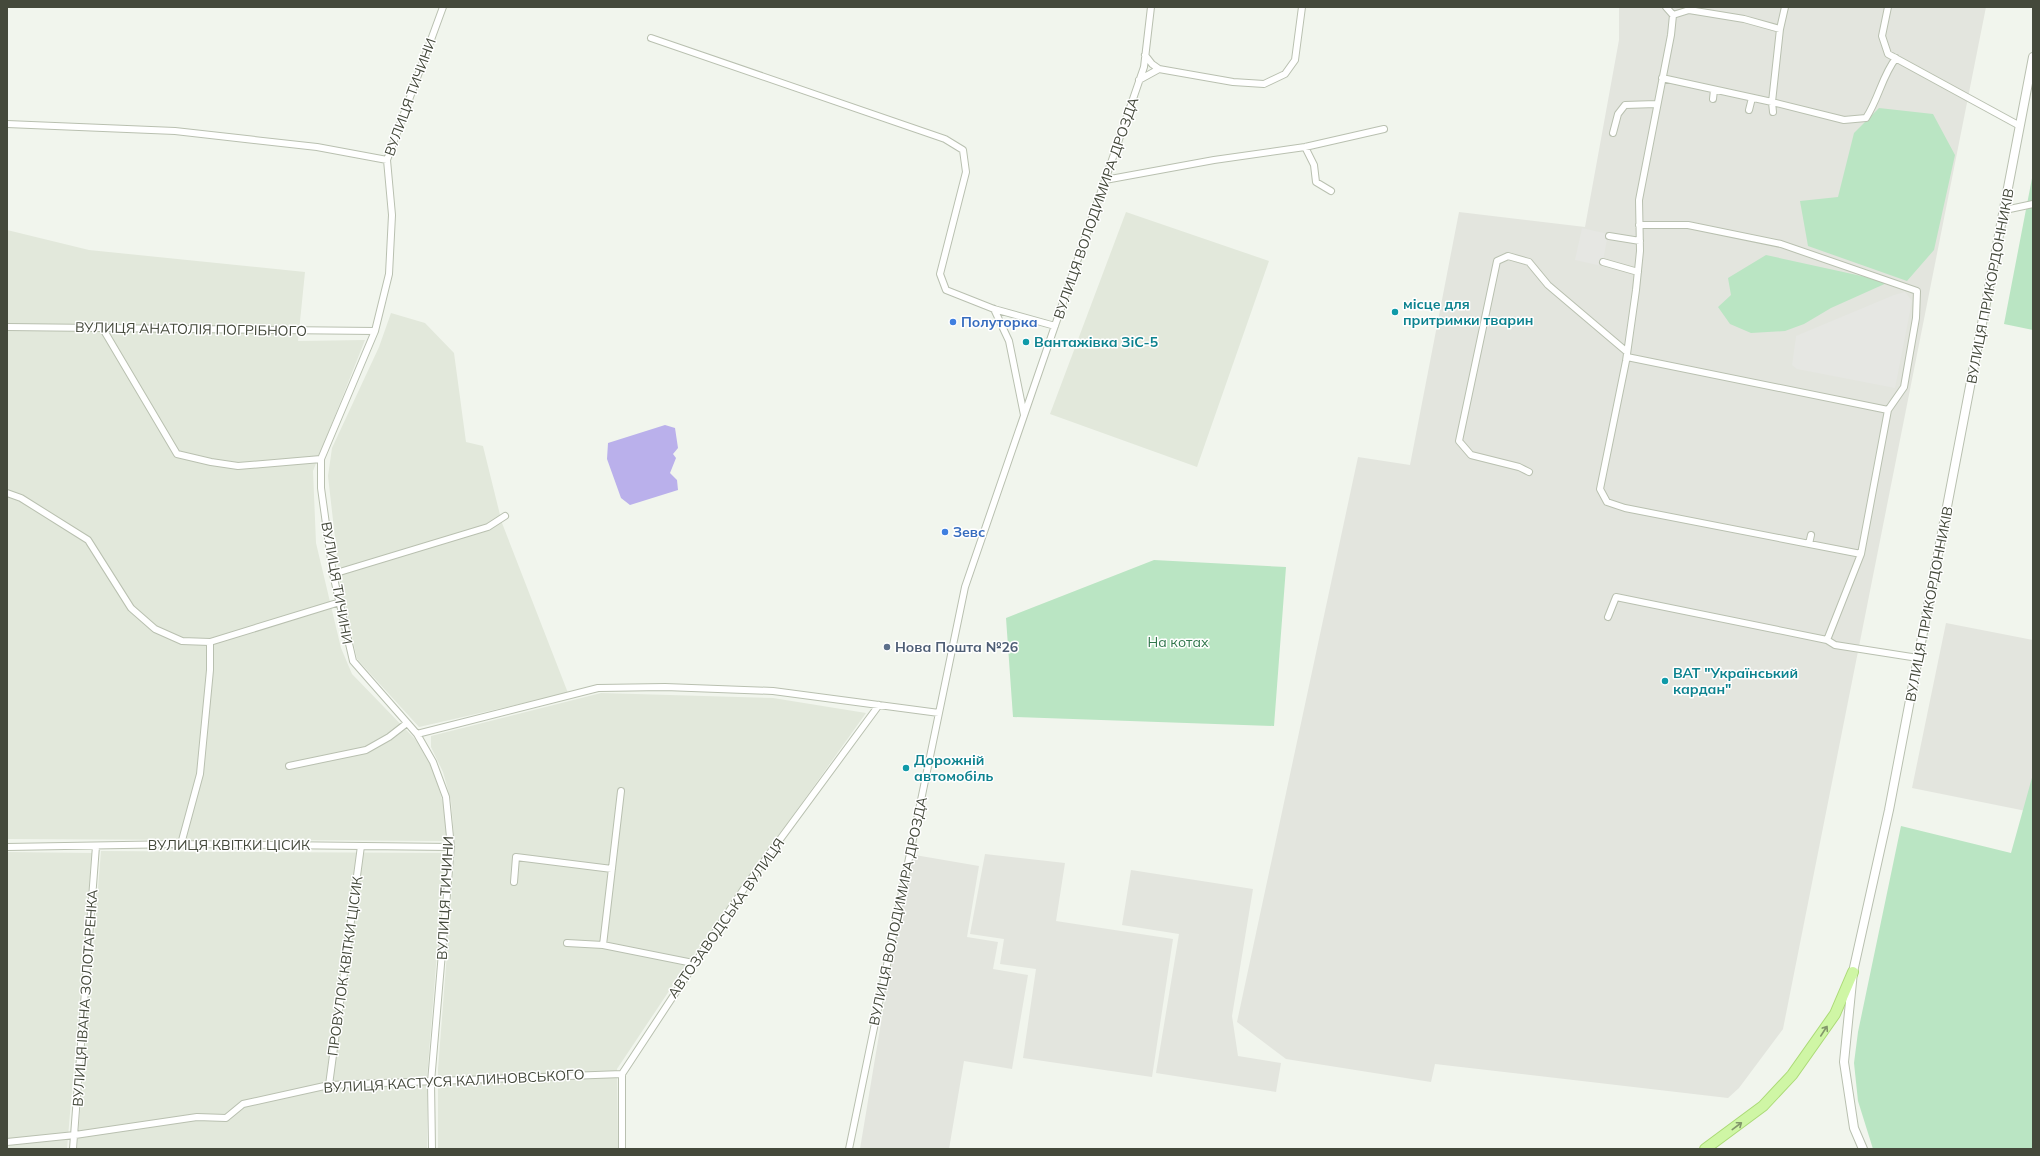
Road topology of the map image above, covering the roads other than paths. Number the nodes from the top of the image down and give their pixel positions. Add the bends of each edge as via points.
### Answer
1 (443, 7) edge
2 (1152, 7) edge
3 (1302, 7) edge
4 (1666, 7) edge
5 (1785, 7) edge
6 (1888, 7) edge
7 (1673, 15) junction
8 (1780, 29) junction
9 (651, 38) dead end
10 (1145, 55) junction
11 (2033, 57) edge
12 (1896, 58) junction
13 (1159, 69) junction
14 (1662, 78) junction
15 (1139, 80) junction
16 (1694, 85) junction
17 (1714, 90) junction
18 (1692, 92) dead end
19 (1752, 98) junction
20 (1713, 99) dead end
21 (1772, 102) junction
22 (1656, 104) junction
23 (1749, 110) dead end
24 (1773, 112) dead end
25 (7, 124) edge
26 (2020, 126) junction
27 (1384, 129) dead end
28 (1613, 133) dead end
29 (1305, 148) junction
30 (387, 160) junction
31 (1105, 180) junction
32 (1331, 191) dead end
33 (2033, 204) edge
34 (2005, 210) junction
35 (1639, 225) junction
36 (1608, 236) dead end
37 (1640, 241) junction
38 (1603, 262) dead end
39 (1638, 272) junction
40 (994, 309) junction
41 (1055, 326) junction
42 (7, 327) edge
43 (103, 329) junction
44 (375, 331) junction
45 (1627, 354) junction
46 (1888, 410) junction
47 (1024, 415) junction
48 (321, 459) junction
49 (1529, 472) dead end
50 (7, 492) edge
51 (505, 516) dead end
52 (1811, 535) dead end
53 (1809, 544) junction
54 (1861, 554) junction
55 (333, 574) junction
56 (340, 602) junction
57 (1608, 617) dead end
58 (1827, 640) junction
59 (210, 642) junction
60 (1918, 658) junction
61 (879, 705) junction
62 (939, 713) junction
63 (407, 723) junction
64 (417, 734) junction
65 (289, 766) dead end
66 (620, 791) dead end
67 (181, 844) junction
68 (96, 846) junction
69 (361, 846) junction
70 (7, 847) edge
71 (450, 847) junction
72 (612, 869) junction
73 (514, 882) dead end
74 (567, 943) dead end
75 (603, 945) junction
76 (693, 963) junction
77 (1853, 972) junction
78 (622, 1074) junction
79 (432, 1082) junction
80 (329, 1085) junction
81 (75, 1135) junction
82 (7, 1142) edge
83 (73, 1149) edge
84 (432, 1149) edge
85 (622, 1149) edge
86 (849, 1149) edge
87 (1705, 1149) edge
88 (1863, 1149) edge

1 - 30 street, ВУЛИЦЯ ТИЧИНИ
2 - 10 street, ВУЛИЦЯ ВОЛОДИМИРА ДРОЗДА
3 - 13 street via 1295,60 1285,74 1264,84 1233,82
4 - 7 street
5 - 8 street
6 - 12 street via 1882,36 1888,54
7 - 8 street via 1689,10 1744,19
7 - 14 street
8 - 21 street
9 - 40 street via 945,139 963,150 966,172 940,274 946,290
10 - 13 street
10 - 15 street, ВУЛИЦЯ ВОЛОДИМИРА ДРОЗДА
11 - 26 street, ВУЛИЦЯ ПРИКОРДОННИКІВ
12 - 21 street via 1884,77 1875,104 1866,118 1844,120
12 - 26 street
13 - 15 street, ВУЛИЦЯ ВОЛОДИМИРА ДРОЗДА
14 - 16 street
14 - 22 street
15 - 31 street, ВУЛИЦЯ ВОЛОДИМИРА ДРОЗДА
16 - 17 street
16 - 18 street
17 - 19 street
17 - 20 street
19 - 21 street
19 - 23 street
21 - 24 street
22 - 28 street via 1625,105 1618,114
22 - 35 street via 1639,200
25 - 30 street via 175,131 317,147
26 - 34 street, ВУЛИЦЯ ПРИКОРДОННИКІВ
27 - 29 street
29 - 31 street via 1214,160
29 - 32 street via 1314,165 1316,182
30 - 44 street, ВУЛИЦЯ ТИЧИНИ via 392,215 389,274
31 - 41 street, ВУЛИЦЯ ВОЛОДИМИРА ДРОЗДА
33 - 34 street
34 - 60 street, ВУЛИЦЯ ПРИКОРДОННИКІВ
35 - 37 street
35 - 46 street via 1688,225 1781,244 1917,291 1916,318 1904,387
36 - 37 street
37 - 39 street
38 - 39 street
39 - 45 street
40 - 41 street
40 - 47 street via 1009,341
41 - 47 street, ВУЛИЦЯ ВОЛОДИМИРА ДРОЗДА
42 - 43 street, ВУЛИЦЯ АНАТОЛІЯ ПОГРІБНОГО
43 - 44 street, ВУЛИЦЯ АНАТОЛІЯ ПОГРІБНОГО
43 - 48 street via 177,454 238,466
44 - 48 street, ВУЛИЦЯ ТИЧИНИ
45 - 46 street
45 - 49 street via 1548,285 1529,262 1508,256 1497,261 1459,441 1471,455
45 - 53 street via 1600,489 1607,502 1625,508
46 - 54 street
47 - 62 street, ВУЛИЦЯ ВОЛОДИМИРА ДРОЗДА via 965,587
48 - 55 street, ВУЛИЦЯ ТИЧИНИ via 321,488
50 - 59 street via 34,505 88,540 132,608 155,629 182,640
51 - 55 street via 488,527
52 - 53 street
53 - 54 street
54 - 58 street
55 - 56 street, ВУЛИЦЯ ТИЧИНИ
56 - 59 street
56 - 63 street, ВУЛИЦЯ ТИЧИНИ via 352,662
57 - 58 street via 1616,597
58 - 60 street via 1835,645
59 - 67 street via 210,670 200,774
60 - 77 street, ВУЛИЦЯ ПРИКОРДОННИКІВ via 1889,810
61 - 62 street
61 - 64 street via 773,691 665,687 598,688
61 - 76 street, АВТОЗАВОДСЬКА ВУЛИЦЯ via 745,887
62 - 86 street, ВУЛИЦЯ ВОЛОДИМИРА ДРОЗДА
63 - 64 street, ВУЛИЦЯ ТИЧИНИ
63 - 65 street via 366,750
64 - 71 street, ВУЛИЦЯ ТИЧИНИ via 433,762 446,797
66 - 72 street
67 - 68 street, ВУЛИЦЯ КВІТКИ ЦІСИК
67 - 69 street, ВУЛИЦЯ КВІТКИ ЦІСИК
68 - 70 street, ВУЛИЦЯ КВІТКИ ЦІСИК
68 - 81 street, ВУЛИЦЯ ІВАНА ЗОЛОТАРЕНКА
69 - 71 street, ВУЛИЦЯ КВІТКИ ЦІСИК
69 - 80 street, ПРОВУЛОК КВІТКИ ЦІСИК
71 - 79 street, ВУЛИЦЯ ТИЧИНИ
72 - 73 street via 516,857
72 - 75 street
74 - 75 street
75 - 76 street
76 - 78 street, АВТОЗАВОДСЬКА ВУЛИЦЯ
87 -> 77 main road via 1763,1106 1792,1075 1834,1014
77 - 88 street, ВУЛИЦЯ ПРИКОРДОННИКІВ via 1844,1062 1854,1128
78 - 79 street, ВУЛИЦЯ КАСТУСЯ КАЛИНОВСЬКОГО
78 - 85 street
79 - 80 street, ВУЛИЦЯ КАСТУСЯ КАЛИНОВСЬКОГО
79 - 84 street, ВУЛИЦЯ ТИЧИНИ
80 - 81 street, ВУЛИЦЯ КАСТУСЯ КАЛИНОВСЬКОГО via 243,1104 226,1118 197,1117
81 - 82 street, ВУЛИЦЯ КАСТУСЯ КАЛИНОВСЬКОГО
81 - 83 street, ВУЛИЦЯ ІВАНА ЗОЛОТАРЕНКА

